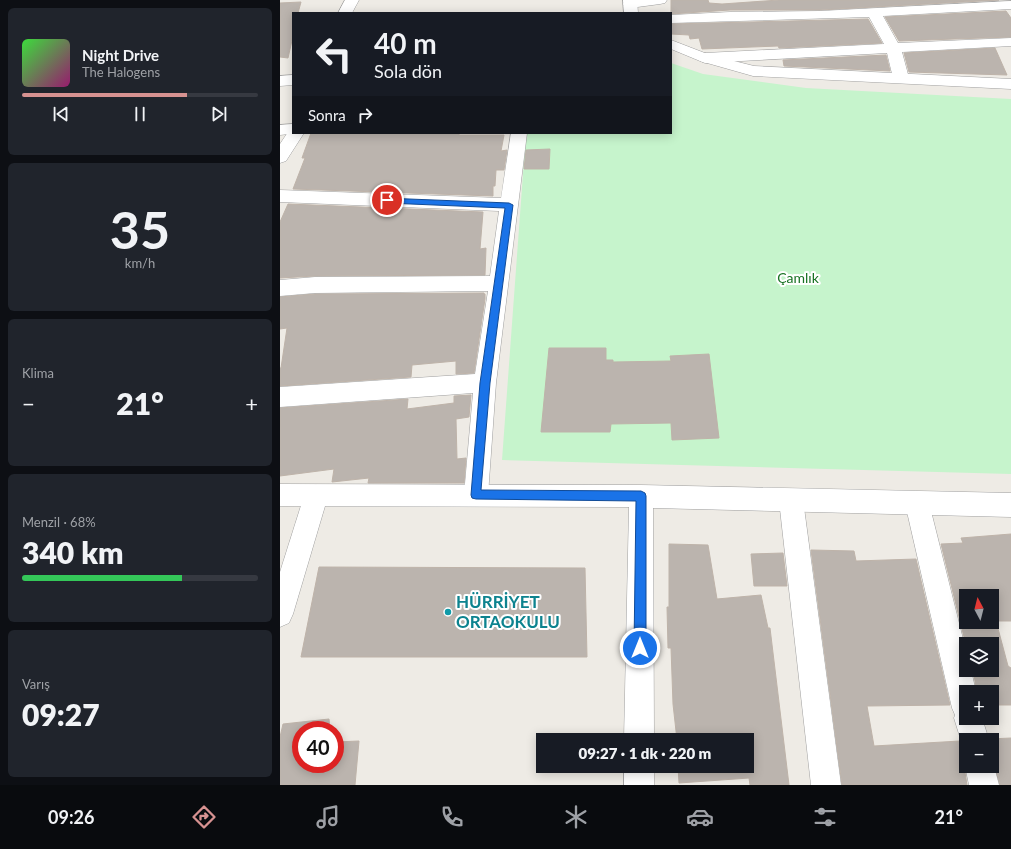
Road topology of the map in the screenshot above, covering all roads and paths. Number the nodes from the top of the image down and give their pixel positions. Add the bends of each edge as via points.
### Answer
1 (352, 0) edge
2 (660, 0) edge
3 (979, 3) edge
4 (902, 5) edge
5 (1011, 5) edge
6 (630, 6) edge
7 (346, 12) edge
8 (874, 12) junction
9 (672, 19) edge
10 (1011, 42) edge
11 (672, 44) edge
12 (893, 48) junction
13 (705, 58) junction
14 (901, 78) junction
15 (292, 80) edge
16 (280, 81) edge
17 (1011, 84) edge
18 (292, 129) edge
19 (280, 130) edge
20 (295, 134) edge
21 (519, 134) edge
22 (280, 157) edge
23 (280, 196) edge
24 (509, 205) junction
25 (498, 283) junction
26 (280, 288) edge
27 (485, 383) junction
28 (280, 396) edge
29 (280, 495) edge
30 (476, 495) junction
31 (316, 496) junction
32 (641, 496) junction
33 (791, 500) junction
34 (917, 503) junction
35 (1011, 505) edge
36 (280, 614) edge
37 (961, 685) edge
38 (639, 733) edge
39 (639, 773) edge
40 (981, 773) edge
41 (639, 785) edge
42 (826, 785) edge
43 (984, 785) edge

1 - 7 street
2 - 6 street
3 - 4 street
3 - 5 street
4 - 8 street
8 - 9 street
8 - 12 street
10 - 12 street
11 - 13 street
12 - 13 street
12 - 14 street
13 - 14 street via 753,71
14 - 17 street
15 - 16 street
18 - 19 street
20 - 22 street
21 - 24 street
23 - 24 street
24 - 25 street
25 - 26 street via 316,285
25 - 27 street
27 - 28 street
27 - 30 street
29 - 31 street
30 - 31 street
30 - 32 street
31 - 36 street
32 - 33 street
32 - 38 street
33 - 34 street
33 - 42 street
34 - 35 street
34 - 37 street
39 - 41 street
40 - 43 street

